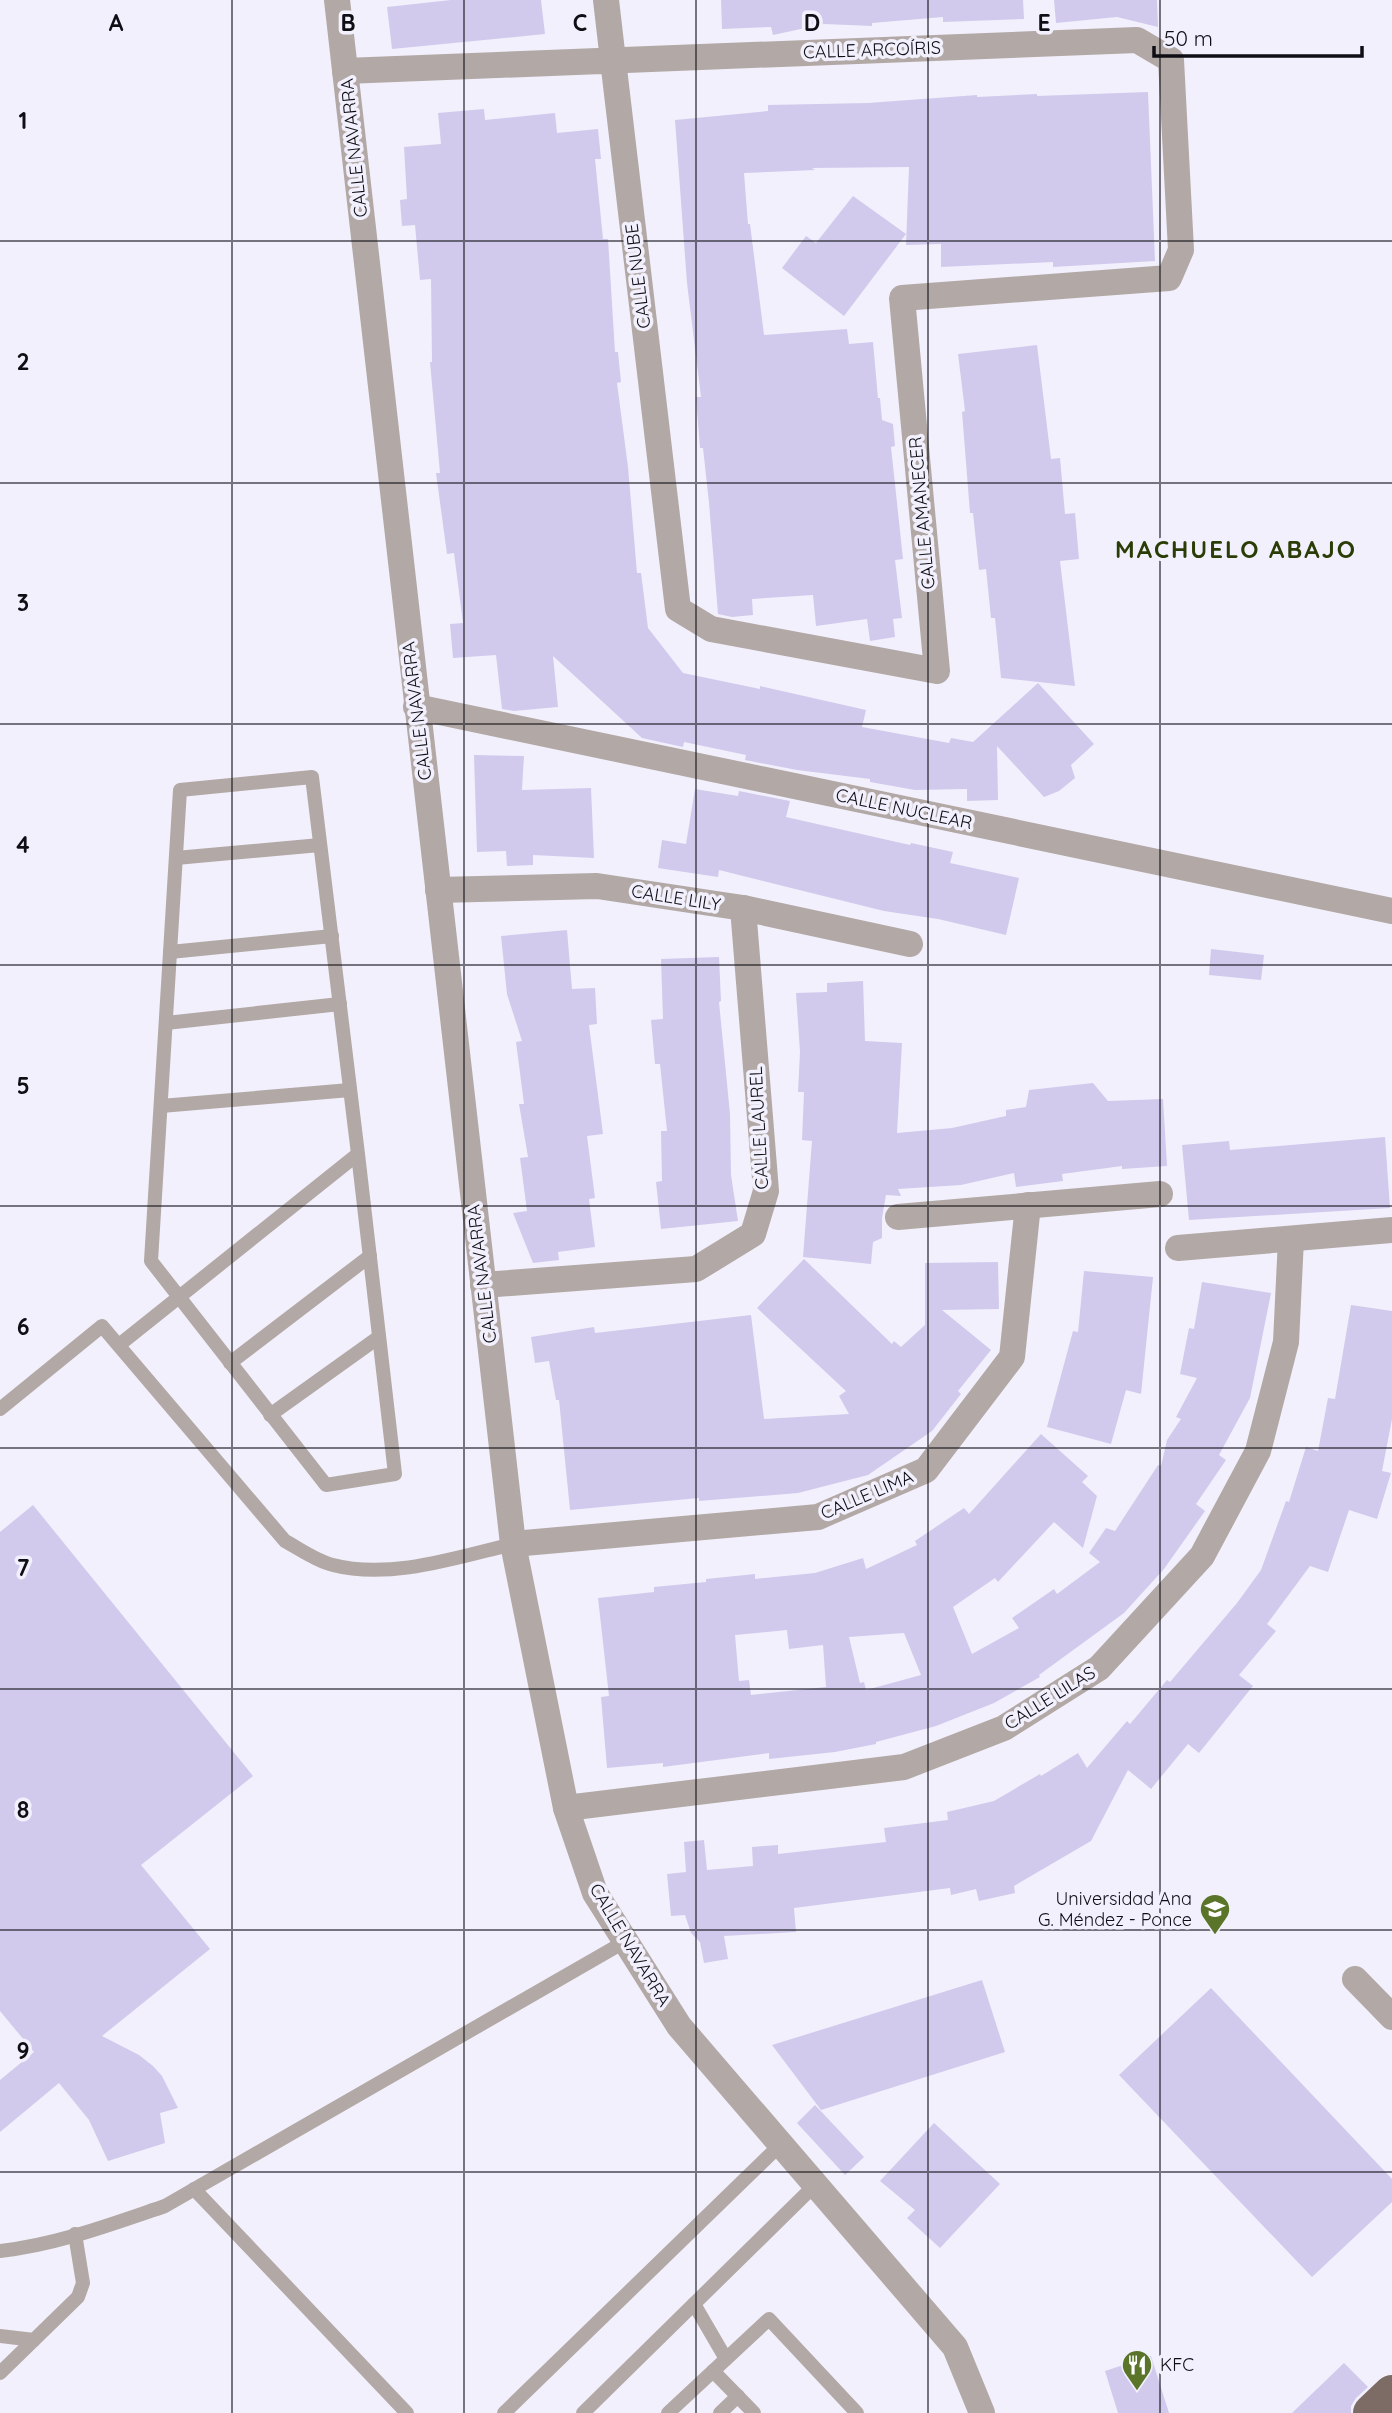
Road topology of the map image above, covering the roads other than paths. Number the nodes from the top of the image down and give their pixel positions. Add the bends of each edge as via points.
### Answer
1 (337, 0) edge
2 (606, 0) edge
3 (613, 60) junction
4 (345, 71) junction
5 (1169, 278) joint
6 (671, 553) joint
7 (416, 707) junction
8 (320, 845) junction
9 (176, 858) junction
10 (438, 890) junction
11 (743, 908) junction
12 (1392, 911) edge
13 (332, 936) junction
14 (910, 944) dead end
15 (170, 952) junction
16 (340, 1004) junction
17 (166, 1023) junction
18 (350, 1090) junction
19 (161, 1106) junction
20 (358, 1153) junction
21 (1160, 1194) dead end
22 (1028, 1205) junction
23 (898, 1217) dead end
24 (1392, 1230) edge
25 (1292, 1238) junction
26 (1178, 1248) dead end
27 (370, 1256) junction
28 (483, 1285) junction
29 (178, 1298) junction
30 (380, 1336) junction
31 (119, 1345) junction
32 (230, 1363) junction
33 (0, 1409) edge
34 (270, 1415) junction
35 (513, 1544) junction
36 (566, 1808) junction
37 (626, 1941) junction
38 (1355, 1979) dead end
39 (1392, 2017) edge
40 (781, 2144) junction
41 (815, 2185) junction
42 (194, 2189) junction
43 (75, 2235) junction
44 (0, 2251) edge
45 (694, 2304) junction
46 (0, 2336) edge
47 (34, 2340) junction
48 (726, 2359) junction
49 (713, 2371) junction
50 (0, 2372) edge
51 (1392, 2394) edge
52 (738, 2396) junction
53 (407, 2413) edge
54 (504, 2413) edge
55 (583, 2413) edge
56 (668, 2413) edge
57 (720, 2413) edge
58 (754, 2413) edge
59 (857, 2413) edge
60 (982, 2413) edge
61 (1372, 2413) edge

1 - 4 street, CALLE NAVARRA
2 - 3 street, CALLE NUBE
3 - 4 street, CALLE ARCOÍRIS
3 - 5 street, CALLE ARCOÍRIS via 1137,40 1171,60 1181,250
3 - 6 street, CALLE NUBE
4 - 7 street, CALLE NAVARRA
5 - 6 street, CALLE AMANECER via 902,298 937,671 711,629 678,609
7 - 10 street, CALLE NAVARRA
7 - 12 street, CALLE NUCLEAR
8 - 9 lane
8 - 9 lane via 312,777 180,790
8 - 13 lane
9 - 15 lane
10 - 11 street, CALLE LILY via 597,886
10 - 28 street, CALLE NAVARRA
11 - 14 street, CALLE LILY
11 - 28 street, CALLE LAUREL via 766,1191 753,1234 696,1269
13 - 15 lane
13 - 16 lane
15 - 17 lane
16 - 17 lane
16 - 18 lane
17 - 19 lane
18 - 19 lane
18 - 20 lane
19 - 29 lane via 151,1261
20 - 27 lane
20 - 29 lane
21 - 22 street
22 - 23 street
22 - 35 street, CALLE LIMA via 1012,1357 926,1470 818,1517
24 - 25 street
25 - 26 street
25 - 36 street, CALLE LILAS via 1286,1342 1258,1451 1202,1556 1099,1668 1004,1728 904,1767
27 - 30 lane
27 - 32 lane
28 - 35 street, CALLE NAVARRA
29 - 31 lane
29 - 32 lane
30 - 34 lane
30 - 34 lane via 395,1474 326,1485
31 - 33 lane via 102,1326
31 - 35 lane via 285,1541 314,1558 358,1569 412,1567
32 - 34 lane
35 - 36 street, CALLE NAVARRA
36 - 37 street, CALLE NAVARRA via 595,1893
37 - 40 street, CALLE NAVARRA via 678,2026
37 - 42 lane
38 - 39 street
40 - 41 street, CALLE NAVARRA
40 - 54 lane
41 - 45 lane
41 - 60 street, CALLE NAVARRA via 955,2347
42 - 43 lane via 165,2206
42 - 53 lane
43 - 44 lane
43 - 47 lane via 83,2283 78,2297
45 - 48 lane
45 - 55 lane
46 - 47 lane
47 - 50 lane
48 - 49 lane
48 - 59 lane via 769,2319
49 - 52 lane
49 - 56 lane
51 - 61 main road
52 - 57 lane
52 - 58 lane

